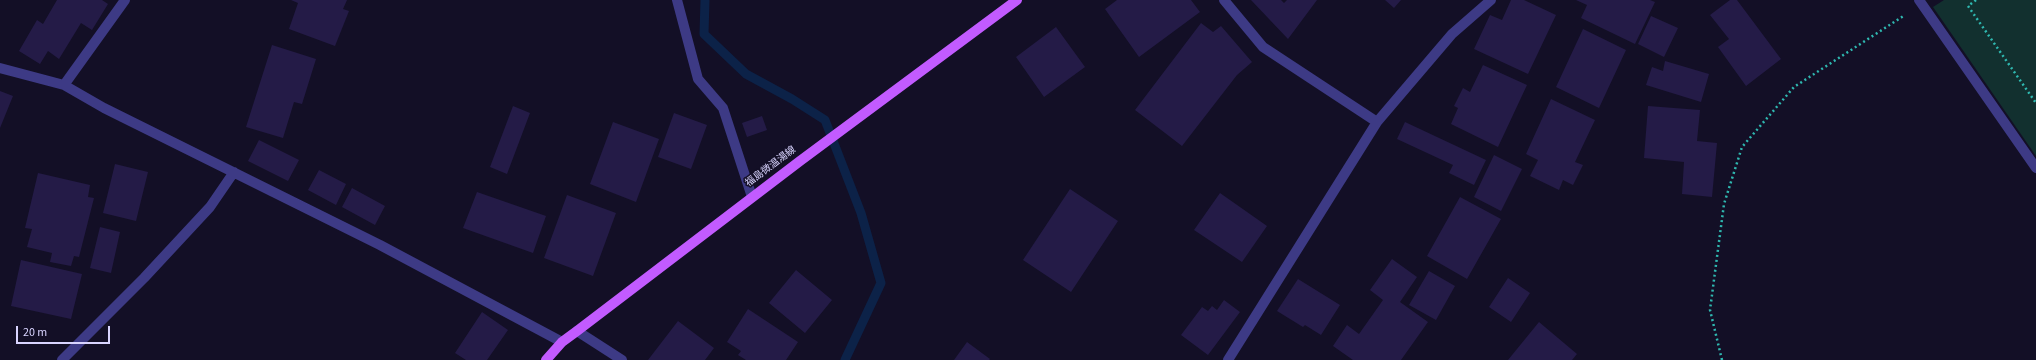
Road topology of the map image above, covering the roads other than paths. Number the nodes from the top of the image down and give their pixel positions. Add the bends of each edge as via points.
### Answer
1 (125, 0) edge
2 (677, 0) edge
3 (1017, 0) edge
4 (1224, 0) edge
5 (1491, 0) edge
6 (1923, 1) edge
7 (0, 68) edge
8 (64, 85) junction
9 (1377, 122) junction
10 (2036, 168) edge
11 (234, 172) junction
12 (752, 197) junction
13 (577, 331) junction
14 (562, 342) junction
15 (62, 360) edge
16 (546, 360) edge
17 (622, 360) edge
18 (1228, 360) edge

1 - 8 street
2 - 12 street via 698,79 723,108
3 - 12 main road, 福島微温湯線
4 - 9 street via 1264,47
5 - 9 street via 1452,34
6 - 10 street
7 - 8 street
8 - 11 street via 104,108
9 - 18 street
11 - 14 street via 380,245
11 - 15 street via 210,207
12 - 13 main road, 福島微温湯線
13 - 14 main road, 福島微温湯線
13 - 17 street
14 - 16 main road, 福島微温湯線

